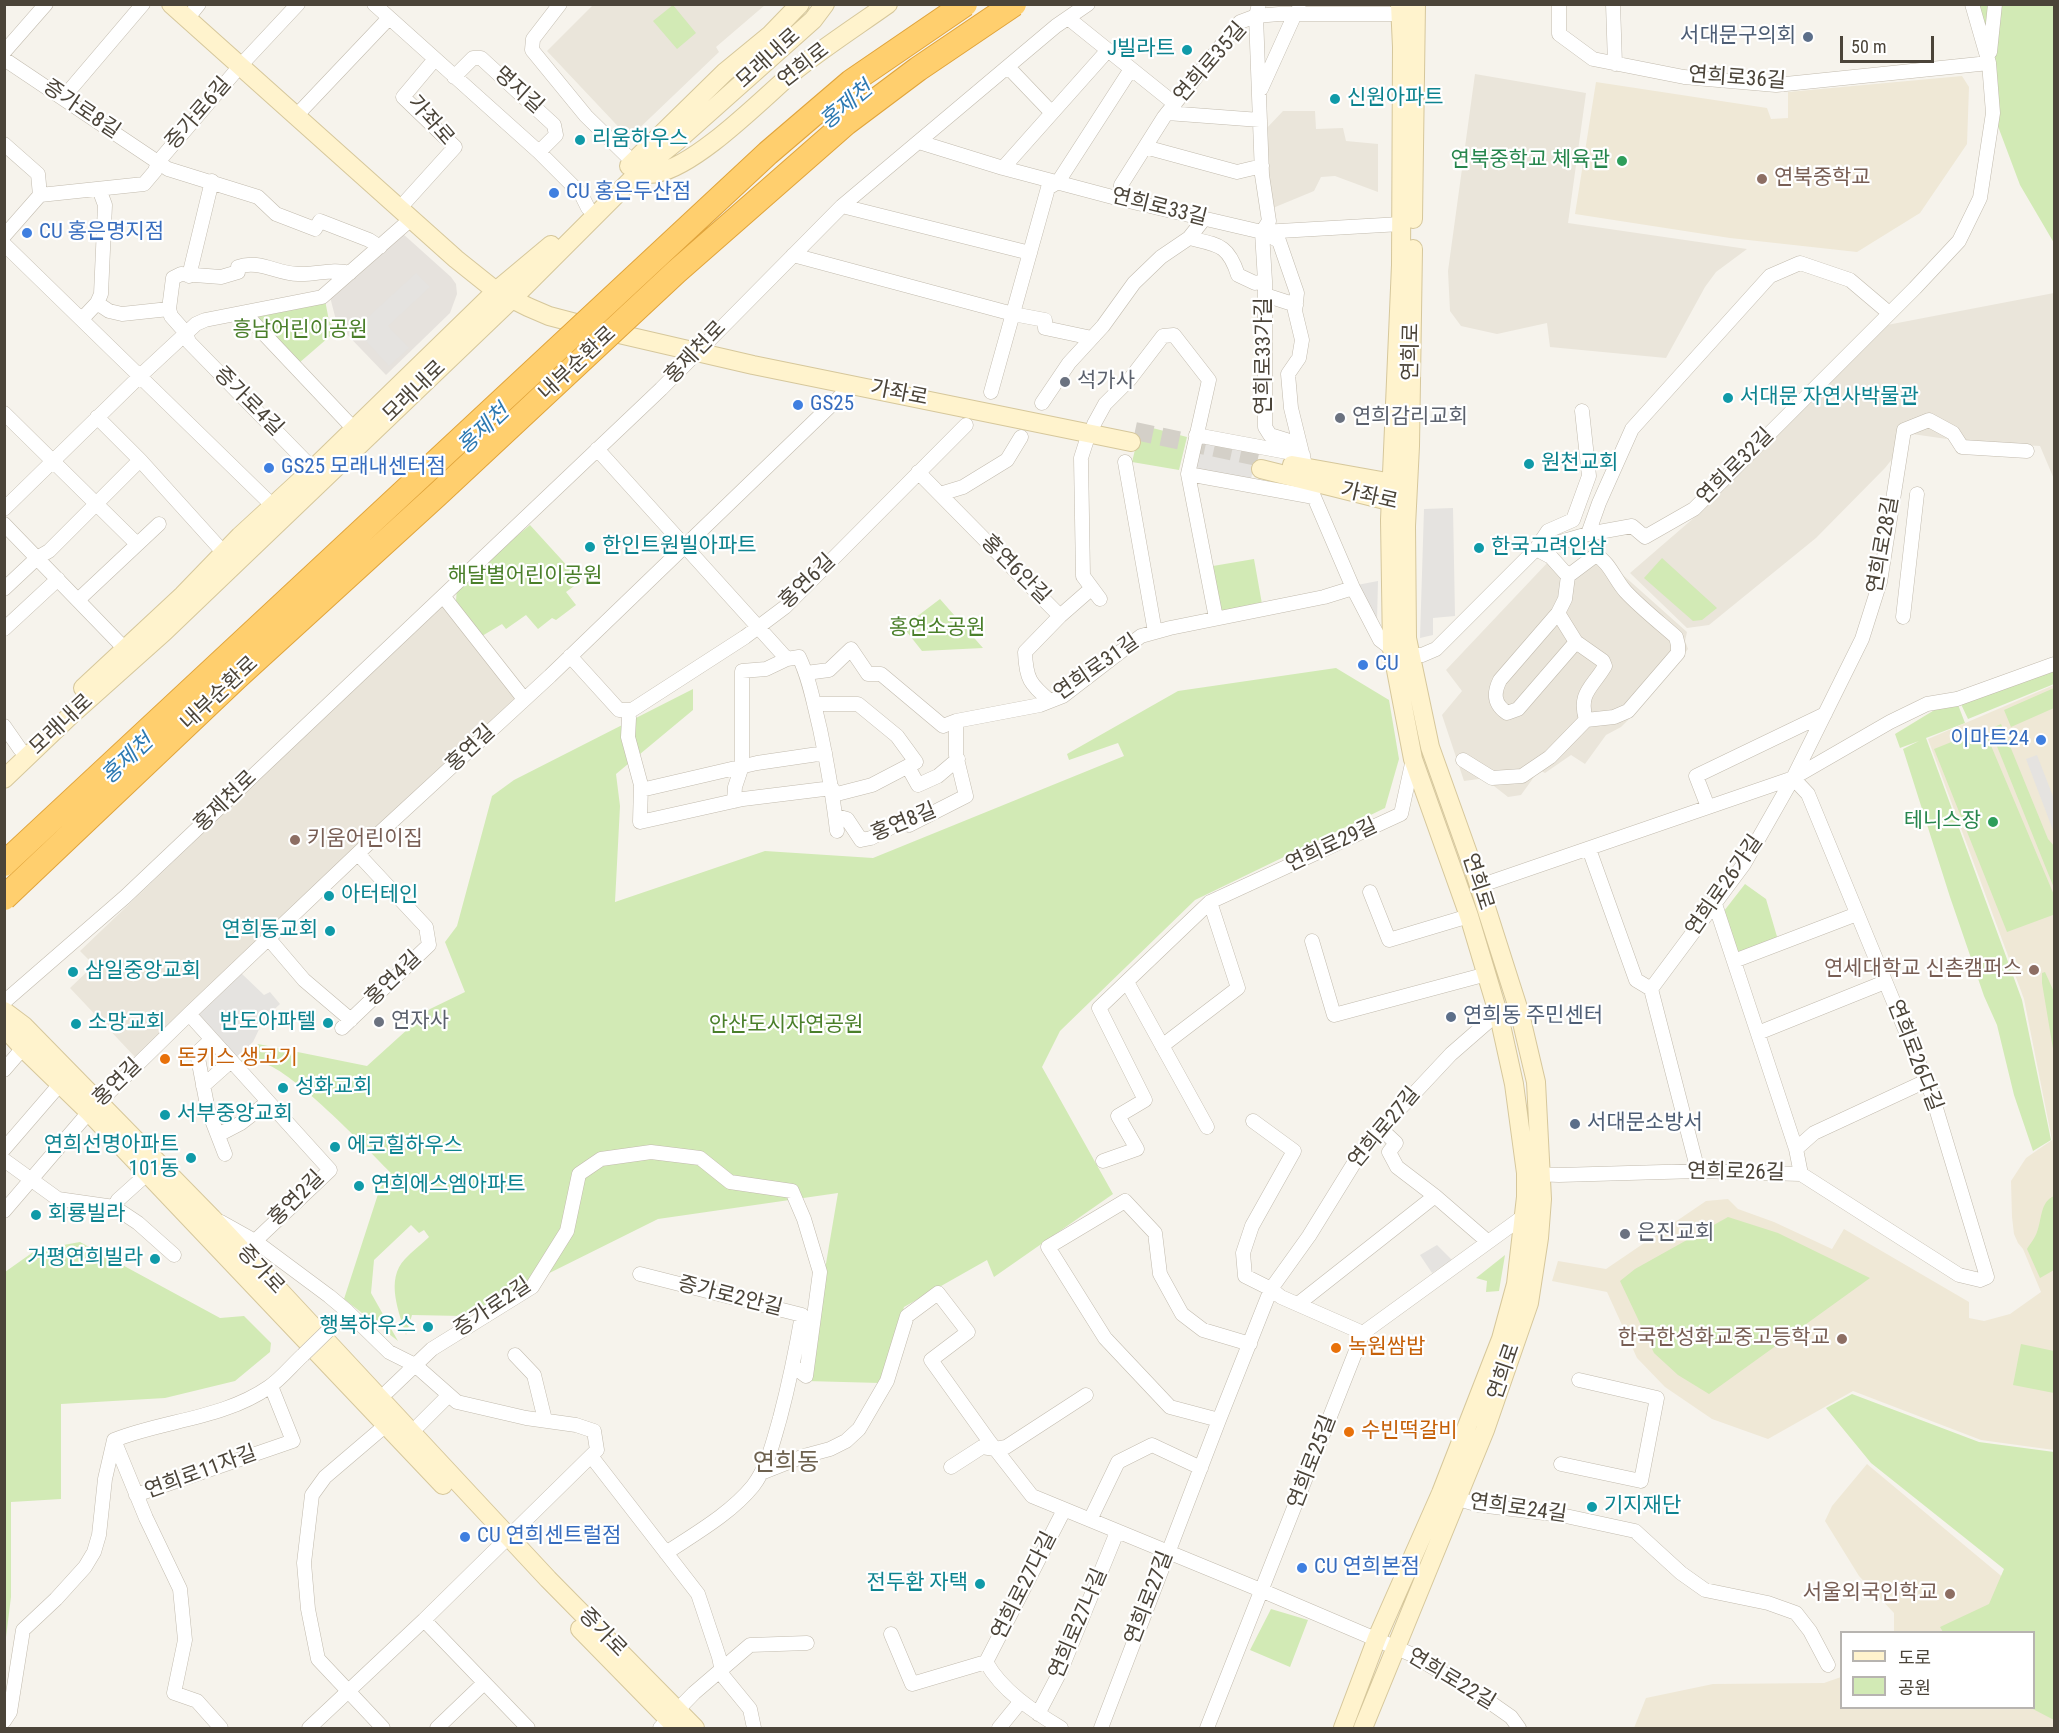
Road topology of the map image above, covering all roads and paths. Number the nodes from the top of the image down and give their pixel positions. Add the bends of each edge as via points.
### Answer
1 (46, 4) edge
2 (143, 4) edge
3 (171, 4) edge
4 (298, 4) edge
5 (374, 4) edge
6 (560, 4) edge
7 (800, 4) edge
8 (825, 4) edge
9 (888, 4) edge
10 (965, 4) edge
11 (1014, 4) edge
12 (1088, 4) edge
13 (1416, 4) edge
14 (1559, 4) edge
15 (1613, 4) edge
16 (1972, 4) edge
17 (1995, 4) edge
18 (1299, 9) edge
19 (1400, 9) edge
20 (1258, 10) edge
21 (193, 11) edge
22 (389, 18) junction
23 (1068, 18) junction
24 (1108, 50) junction
25 (4, 52) edge
26 (4, 59) edge
27 (435, 59) junction
28 (1615, 63) junction
29 (1989, 63) junction
30 (240, 66) junction
31 (1008, 67) junction
32 (1131, 69) junction
33 (454, 77) junction
34 (1259, 94) junction
35 (63, 98) junction
36 (1171, 108) junction
37 (1052, 113) junction
38 (296, 116) junction
39 (1260, 120) junction
40 (687, 131) junction
41 (919, 142) junction
42 (4, 144) edge
43 (1145, 147) junction
44 (701, 151) junction
45 (539, 152) junction
46 (158, 162) junction
47 (637, 166) junction
48 (1262, 166) junction
49 (1003, 168) junction
50 (212, 181) junction
51 (1058, 182) junction
52 (99, 189) junction
53 (40, 195) junction
54 (1120, 199) junction
55 (843, 206) junction
56 (588, 208) junction
57 (405, 214) junction
58 (1204, 219) junction
59 (1401, 224) junction
60 (1262, 232) junction
61 (4, 236) edge
62 (1189, 238) junction
63 (4, 244) edge
64 (380, 247) junction
65 (1030, 253) junction
66 (793, 255) junction
67 (350, 273) junction
68 (189, 276) junction
69 (1265, 288) junction
70 (496, 291) junction
71 (512, 299) junction
72 (97, 303) junction
73 (1296, 305) junction
74 (169, 309) junction
75 (248, 312) junction
76 (1889, 313) junction
77 (1013, 314) junction
78 (82, 319) junction
79 (186, 333) junction
80 (1092, 338) junction
81 (696, 352) junction
82 (140, 376) junction
83 (852, 385) junction
84 (991, 392) dead end
85 (1042, 403) dead end
86 (1582, 411) dead end
87 (4, 412) edge
88 (97, 417) junction
89 (966, 425) dead end
90 (354, 428) junction
91 (1091, 429) junction
92 (1197, 435) junction
93 (1133, 437) tunnel mouth
94 (1021, 438) dead end
95 (597, 449) junction
96 (2027, 452) dead end
97 (53, 460) junction
98 (140, 460) junction
99 (1125, 462) dead end
100 (1264, 464) tunnel mouth
101 (313, 469) junction
102 (1306, 470) junction
103 (918, 472) junction
104 (1188, 474) junction
105 (1400, 485) junction
106 (940, 494) junction
107 (1917, 494) dead end
108 (96, 504) junction
109 (1399, 504) junction
110 (273, 506) junction
111 (4, 509) edge
112 (4, 524) edge
113 (159, 524) dead end
114 (1588, 534) junction
115 (137, 544) junction
116 (685, 546) junction
117 (1536, 549) junction
118 (224, 554) junction
119 (37, 558) junction
120 (1568, 576) junction
121 (58, 579) junction
122 (1353, 588) junction
123 (4, 589) edge
124 (443, 596) junction
125 (78, 600) junction
126 (1558, 613) junction
127 (1060, 616) junction
128 (1903, 617) dead end
129 (1216, 618) junction
130 (758, 627) junction
131 (4, 629) edge
132 (1155, 632) junction
133 (1576, 642) junction
134 (125, 649) junction
135 (1392, 649) junction
136 (1411, 655) junction
137 (570, 656) junction
138 (787, 659) junction
139 (2055, 664) edge
140 (806, 673) junction
141 (524, 699) junction
142 (1050, 701) junction
143 (814, 704) junction
144 (627, 710) junction
145 (1825, 714) junction
146 (1586, 720) junction
147 (956, 721) junction
148 (4, 726) edge
149 (20, 748) junction
150 (825, 753) junction
151 (958, 759) junction
152 (1413, 759) junction
153 (1463, 760) dead end
154 (4, 764) edge
155 (742, 766) junction
156 (908, 767) junction
157 (1793, 778) junction
158 (4, 779) edge
159 (641, 790) junction
160 (833, 792) junction
161 (734, 801) junction
162 (1708, 807) junction
163 (836, 816) junction
164 (837, 831) dead end
165 (1589, 849) junction
166 (357, 854) junction
167 (4, 864) edge
168 (1479, 886) junction
169 (1370, 892) dead end
170 (4, 898) edge
171 (1210, 902) junction
172 (1714, 904) junction
173 (1857, 914) junction
174 (1469, 916) junction
175 (269, 939) junction
176 (1312, 941) dead end
177 (1734, 960) junction
178 (1487, 974) junction
179 (1127, 982) junction
180 (1885, 982) junction
181 (1651, 989) junction
182 (4, 1002) edge
183 (4, 1011) edge
184 (189, 1014) junction
185 (1499, 1016) junction
186 (4, 1027) edge
187 (1758, 1033) junction
188 (211, 1040) junction
189 (1162, 1046) junction
190 (23, 1048) junction
191 (231, 1061) junction
192 (4, 1070) edge
193 (1926, 1081) junction
194 (61, 1083) junction
195 (203, 1086) junction
196 (268, 1102) junction
197 (94, 1107) junction
198 (1253, 1121) dead end
199 (1207, 1127) dead end
200 (1381, 1130) junction
201 (218, 1134) junction
202 (4, 1149) edge
203 (1796, 1149) junction
204 (225, 1154) dead end
205 (4, 1160) edge
206 (1103, 1161) dead end
207 (1698, 1171) junction
208 (147, 1173) junction
209 (1534, 1174) junction
210 (1801, 1174) junction
211 (31, 1180) junction
212 (1435, 1196) junction
213 (114, 1207) junction
214 (4, 1211) edge
215 (209, 1215) junction
216 (1524, 1216) junction
217 (255, 1241) junction
218 (1487, 1241) junction
219 (174, 1255) dead end
220 (640, 1274) dead end
221 (1988, 1277) joint
222 (1271, 1289) junction
223 (1298, 1304) junction
224 (343, 1315) junction
225 (1363, 1333) junction
226 (1250, 1344) junction
227 (515, 1356) dead end
228 (415, 1365) junction
229 (794, 1367) junction
230 (1580, 1380) dead end
231 (271, 1386) junction
232 (388, 1391) dead end
233 (449, 1395) junction
234 (1086, 1395) dead end
235 (545, 1420) junction
236 (1219, 1420) junction
237 (386, 1425) junction
238 (419, 1425) dead end
239 (114, 1440) junction
240 (996, 1449) junction
241 (591, 1456) junction
242 (1561, 1464) dead end
243 (951, 1467) dead end
244 (1201, 1468) junction
245 (761, 1473) junction
246 (136, 1495) junction
247 (1449, 1496) junction
248 (1064, 1510) junction
249 (1090, 1520) junction
250 (1117, 1532) junction
251 (505, 1541) junction
252 (1168, 1552) junction
253 (666, 1553) junction
254 (1263, 1591) junction
255 (424, 1620) junction
256 (891, 1634) dead end
257 (1377, 1638) junction
258 (807, 1643) dead end
259 (1396, 1647) junction
260 (986, 1662) junction
261 (1828, 1665) dead end
262 (721, 1669) junction
263 (484, 1683) junction
264 (348, 1692) junction
265 (1021, 1701) junction
266 (1038, 1714) junction
267 (518, 1718) junction
268 (4, 1721) edge
269 (671, 1722) edge
270 (314, 1727) edge
271 (221, 1728) edge
272 (383, 1728) edge
273 (437, 1728) edge
274 (507, 1728) edge
275 (528, 1728) edge
276 (695, 1728) edge
277 (754, 1728) edge
278 (999, 1728) edge
279 (1061, 1728) edge
280 (1101, 1728) edge
281 (1207, 1728) edge
282 (1343, 1728) edge
283 (1363, 1728) edge
284 (1519, 1728) edge

1 - 25 street
2 - 35 street
3 - 21 main road
4 - 30 street
5 - 22 street, 명지길
6 - 47 street via 533,39 532,50 586,116
7 - 47 main road, 모래내로 via 725,72
8 - 40 main road, 모래내로 via 813,20
9 - 44 main road, 연희로 via 799,68
10 - 167 highway, 내부순환로, bridge via 851,82 768,153
11 - 170 highway, 내부순환로, bridge via 846,123 676,272
12 - 23 street, 홍제천로
13 - 105 main road, 연희로 via 1412,392
14 - 28 street, 연희로36길 via 1559,34 1593,59
15 - 28 street
16 - 29 street, 연희로32길
17 - 29 street
18 - 19 street, 연희로35길
18 - 20 street, 연희로35길
18 - 34 street, 연희로35길
19 - 59 main road, 연희로
20 - 34 street, 연희로35길
20 - 36 street, 연희로35길 via 1240,22
21 - 30 main road
22 - 27 street, 명지길
22 - 38 street
23 - 24 street
23 - 31 street, 홍제천로
24 - 32 street
24 - 37 street
26 - 35 street, 증가로8길
27 - 33 street, 명지길
27 - 57 street, 가좌로 via 403,97 455,147
28 - 29 street, 연희로36길 via 1684,77 1776,85
29 - 76 street, 연희로32길 via 1993,112 1980,198 1959,241
30 - 38 main road
30 - 46 street, 증가로6길
31 - 37 street
31 - 41 street, 홍제천로
32 - 36 street
32 - 51 street
33 - 45 street, 명지길
33 - 45 street, 명지길 via 473,58 481,58 554,125 556,135
34 - 39 street, 연희로35길
35 - 46 street, 증가로8길
36 - 39 street, 연희로35길
36 - 43 street, 연희로35길
37 - 49 street
38 - 57 main road
39 - 48 street, 연희로35길
40 - 44 main road via 686,147
40 - 47 main road, 모래내로
41 - 49 street, 연희로33길
41 - 55 street, 홍제천로
42 - 53 street via 38,174
43 - 48 street via 1237,172
43 - 54 street, 연희로35길 via 1121,185
44 - 47 main road, 연희로 via 657,173 649,174
45 - 56 street, 명지길 via 581,194
46 - 50 street, 증가로6길
46 - 52 street, 증가로6길 via 144,184
47 - 56 main road, 모래내로
47 - 71 main road, 모래내로
48 - 60 street, 연희로35길 via 1269,221
49 - 51 street, 연희로33길
50 - 64 street, 증가로6길 via 258,197 276,214 315,229 320,221
50 - 68 street
51 - 54 street, 연희로33길
51 - 65 street via 1048,188
52 - 53 street, 증가로6길
52 - 72 street via 105,205 101,294
53 - 61 street
54 - 58 street, 연희로33길
55 - 65 street
55 - 66 street, 홍제천로
56 - 70 main road, 모래내로 via 545,251
57 - 64 street
57 - 70 main road
58 - 60 street, 연희로33길
58 - 62 street
59 - 60 street, 연희로33길
59 - 105 main road, 연희로
60 - 69 street, 연희로33가길
60 - 73 street via 1279,241 1297,293
62 - 69 street, 연희로33가길 via 1220,246 1233,258 1238,275
62 - 80 street via 1161,257 1134,283
63 - 78 street
64 - 67 street
65 - 77 street
66 - 77 street
66 - 81 street, 홍제천로
67 - 68 street via 338,270 298,274 253,264 220,277
67 - 75 street via 319,298
68 - 74 street via 172,278
69 - 73 street
69 - 102 street, 연희로33가길 via 1265,427
70 - 71 main road
70 - 90 main road, 모래내로
71 - 81 main road, 가좌로, bridge via 549,316
71 - 158 main road, 모래내로 via 164,632
72 - 74 street via 122,314
72 - 78 street
73 - 102 street via 1302,340 1299,358 1288,374 1291,408
74 - 79 street, 증가로4길
75 - 79 street via 200,322
75 - 90 street via 250,319
76 - 114 street, 연희로32길 via 1694,509 1645,537 1632,526
76 - 114 street via 1850,280 1800,263 1770,276 1632,429
77 - 80 street via 1045,320 1045,328
77 - 84 street
78 - 82 street
79 - 82 street
79 - 101 street, 증가로4길 via 189,342
80 - 85 street
81 - 83 main road, 가좌로
81 - 91 main road via 722,348
81 - 95 street, 홍제천로
82 - 88 street
82 - 110 street
83 - 91 main road, 가좌로
83 - 116 street, 홍연길
86 - 117 street via 1589,476 1573,520 1548,531
87 - 97 street
88 - 97 street
88 - 98 street
89 - 103 street, 홍연6길
90 - 101 main road, 모래내로
91 - 92 street via 1105,404 1163,336 1174,335 1209,380
91 - 93 main road, 가좌로
91 - 127 street via 1081,458 1083,576 1096,593
92 - 102 street
92 - 104 street
94 - 106 street via 1007,460 963,487
95 - 116 street
95 - 124 street, 홍제천로
96 - 145 street, 연희로28길 via 1962,447 1953,433 1929,420 1904,430 1880,582 1862,639
97 - 108 street
97 - 111 street
98 - 108 street
98 - 118 street
99 - 132 street, 연희로31길
100 - 102 main road, 가좌로
101 - 110 main road, 모래내로
102 - 104 street
102 - 105 main road
102 - 109 main road, 가좌로
102 - 122 street
103 - 106 street, 홍연6안길
103 - 130 street, 홍연6길 via 784,607
104 - 129 street
105 - 109 main road, 연희로
106 - 127 street, 홍연6안길
107 - 128 street
108 - 115 street
108 - 119 street
109 - 135 main road, 연희로 via 1389,567
109 - 136 main road, 연희로
110 - 118 main road, 모래내로
112 - 119 street
113 - 115 street
114 - 117 street, 연희로32길
115 - 125 street
116 - 130 street
116 - 137 street, 홍연길
117 - 120 street via 1551,557
117 - 136 street, 연희로32길 via 1436,649
118 - 134 main road, 모래내로
119 - 121 street
119 - 123 street
120 - 126 street via 1565,599
120 - 146 street via 1596,555 1625,591 1676,637 1678,645 1678,653 1629,711
121 - 125 street
121 - 131 street
122 - 129 street, 연희로31길
122 - 135 street via 1380,640
124 - 141 street
124 - 182 street, 홍제천로 via 125,897
125 - 134 street
126 - 133 street
126 - 133 street via 1500,680 1495,689 1499,708 1507,713 1518,709
127 - 142 street, 홍연6안길 via 1025,652 1032,686
129 - 132 street, 연희로31길
130 - 138 street
130 - 144 street, 홍연6길
132 - 142 street, 연희로31길 via 1141,636 1063,696
133 - 146 street via 1605,666 1583,696
134 - 149 main road, 모래내로
135 - 136 street
135 - 152 main road, 연희로
136 - 168 main road, 연희로 via 1430,747
137 - 141 street, 홍연길
137 - 144 street via 619,710
138 - 140 street via 799,657
138 - 155 street via 766,669 742,671
139 - 157 street via 1957,699 1927,704
140 - 143 street, 홍연8길
140 - 147 street via 829,670 851,649 868,674 881,674 943,726
141 - 166 street, 홍연길
142 - 147 street, 연희로31길
143 - 150 street, 홍연8길
143 - 156 street via 858,704 897,736 916,762
144 - 159 street via 628,737
145 - 157 street, 연희로28길
145 - 162 street via 1696,776
146 - 153 street via 1550,757 1522,776 1492,778
147 - 151 street
148 - 149 street
149 - 154 main road, 모래내로
150 - 155 street
150 - 160 street, 홍연8길
151 - 156 street, 홍연8길 via 938,776 918,785
151 - 163 street, 홍연8길 via 966,796 909,825 901,822 861,840 847,819
152 - 171 street, 연희로29길 via 1401,814
152 - 174 main road, 연희로
155 - 159 street
155 - 161 street
156 - 160 street via 872,785
157 - 162 street
157 - 172 street, 연희로26가길 via 1744,864
157 - 173 street, 연희로26다길 via 1808,794
159 - 161 street via 640,822
160 - 161 street
160 - 163 street, 홍연8길
162 - 165 street
163 - 164 street, 홍연8길
165 - 168 street
165 - 181 street via 1636,980
166 - 175 street, 홍연길
166 - 175 street, 홍연4길 via 426,927 429,945 347,1024
168 - 209 main road, 연희로 via 1520,1014 1536,1082
169 - 174 street, 연희로 via 1389,940
171 - 179 street, 연희로29길
171 - 189 street via 1238,988
172 - 177 street
172 - 181 street, 연희로26가길
173 - 177 street
173 - 180 street, 연희로26다길
174 - 178 main road, 연희로
175 - 184 street, 홍연길
176 - 178 street via 1334,1015
177 - 187 street
178 - 185 main road, 연희로
179 - 189 street
179 - 206 street, 연희로29길 via 1099,1008 1145,1100 1118,1116 1137,1149
180 - 187 street
180 - 193 street, 연희로26다길
181 - 207 street
183 - 197 main road, 증가로 via 24,1026
184 - 188 street, 홍연2길
184 - 197 street, 홍연길
185 - 200 street, 연희로27길 via 1450,1054
185 - 209 main road, 연희로
186 - 190 main road, 증가로
187 - 203 street
188 - 191 street, 홍연2길
188 - 195 street via 197,1053
189 - 199 street
190 - 192 street
190 - 194 main road, 증가로
191 - 195 street
191 - 196 street, 홍연2길
193 - 203 street via 1814,1133
193 - 221 street, 연희로26다길
194 - 197 main road, 증가로
194 - 202 street
195 - 201 street
196 - 201 street via 241,1123
196 - 217 street, 홍연2길 via 330,1170
197 - 208 main road, 증가로
197 - 211 street, 홍연길
197 - 215 main road, 증가로
198 - 222 street via 1294,1151 1252,1226 1243,1253 1245,1276
200 - 212 street via 1396,1143 1389,1152 1397,1167
200 - 222 street, 연희로27길 via 1364,1147
201 - 204 street
203 - 210 street
205 - 211 street
207 - 209 street, 연희로26길
207 - 210 street, 연희로26길
208 - 213 street
208 - 237 main road, 증가로
209 - 216 main road, 연희로
209 - 247 main road, 연희로 via 1539,1238 1528,1303 1485,1430
210 - 221 street, 연희로26길 via 1959,1275 1980,1280
211 - 213 street via 58,1198
211 - 214 street, 홍연길
212 - 218 street
212 - 223 street
213 - 219 street
215 - 217 street
215 - 251 main road, 증가로
216 - 218 street
216 - 247 main road, 연희로 via 1516,1284 1502,1339
217 - 224 street
218 - 225 street
220 - 229 street, 증가로2안길 via 802,1315
222 - 223 street
222 - 226 street, 연희로27길
223 - 225 street
224 - 228 street via 389,1352
224 - 231 street, bridge
225 - 254 street, 연희로25길
226 - 236 street, 연희로27길
226 - 236 street via 1203,1330 1182,1314 1160,1274 1155,1233 1125,1201 1048,1247 1105,1338 1170,1407
227 - 235 street via 534,1375
228 - 229 street, 증가로2길 via 432,1349 532,1287 567,1231 579,1174 601,1159 651,1152 700,1158 730,1182 792,1191 820,1272 806,1376
228 - 232 street
228 - 233 street
229 - 245 street, 증가로2안길 via 770,1455
230 - 242 street via 1657,1398 1641,1481
231 - 239 street via 216,1412
231 - 246 street, 연희로11자길 via 293,1441
233 - 235 street via 457,1402
233 - 238 street
234 - 240 street via 1006,1447
235 - 241 street via 594,1431 597,1450
236 - 244 street, 연희로27길
237 - 251 main road, 증가로
237 - 264 street via 325,1477 312,1495 304,1563 308,1608 318,1659
239 - 246 street
239 - 268 street via 94,1552 56,1599 23,1630 10,1712
240 - 243 street via 982,1447
240 - 245 street, 증가로2안길 via 931,1360 968,1332 938,1293 907,1316 887,1381 853,1435 830,1449
240 - 248 street via 1032,1496
241 - 251 street
241 - 253 street
244 - 249 street via 1152,1445 1118,1462
244 - 252 street, 연희로27길
245 - 253 street, 증가로2안길 via 732,1508
246 - 271 street, 연희로11자길 via 180,1589 185,1640 174,1693 197,1701
247 - 257 main road, 연희로
247 - 259 main road, 연희로
247 - 261 street, 연희로24길 via 1489,1507 1561,1515 1635,1531 1705,1590 1796,1613
248 - 249 street
248 - 260 street, 연희로27다길
249 - 250 street
250 - 252 street
250 - 266 street, 연희로27나길 via 1061,1670
251 - 255 street
251 - 269 main road, 증가로
252 - 254 street
252 - 280 street, 연희로27길
253 - 262 street via 698,1594
254 - 257 street
254 - 281 street, 연희로25길
255 - 263 street
255 - 264 street
256 - 260 street, 연희로27다길 via 912,1684
257 - 259 street, 연희로22길
257 - 282 main road, 연희로
258 - 262 street via 750,1645
259 - 283 main road, 연희로
259 - 284 street, 연희로22길 via 1491,1703
260 - 265 street, 연희로27다길
262 - 269 street
262 - 277 street via 750,1709
263 - 267 street
263 - 273 street
264 - 270 street
264 - 272 street
265 - 266 street, 연희로27다길
265 - 278 street
266 - 279 street, 연희로27다길
267 - 274 street
267 - 275 street
269 - 276 main road, 증가로

